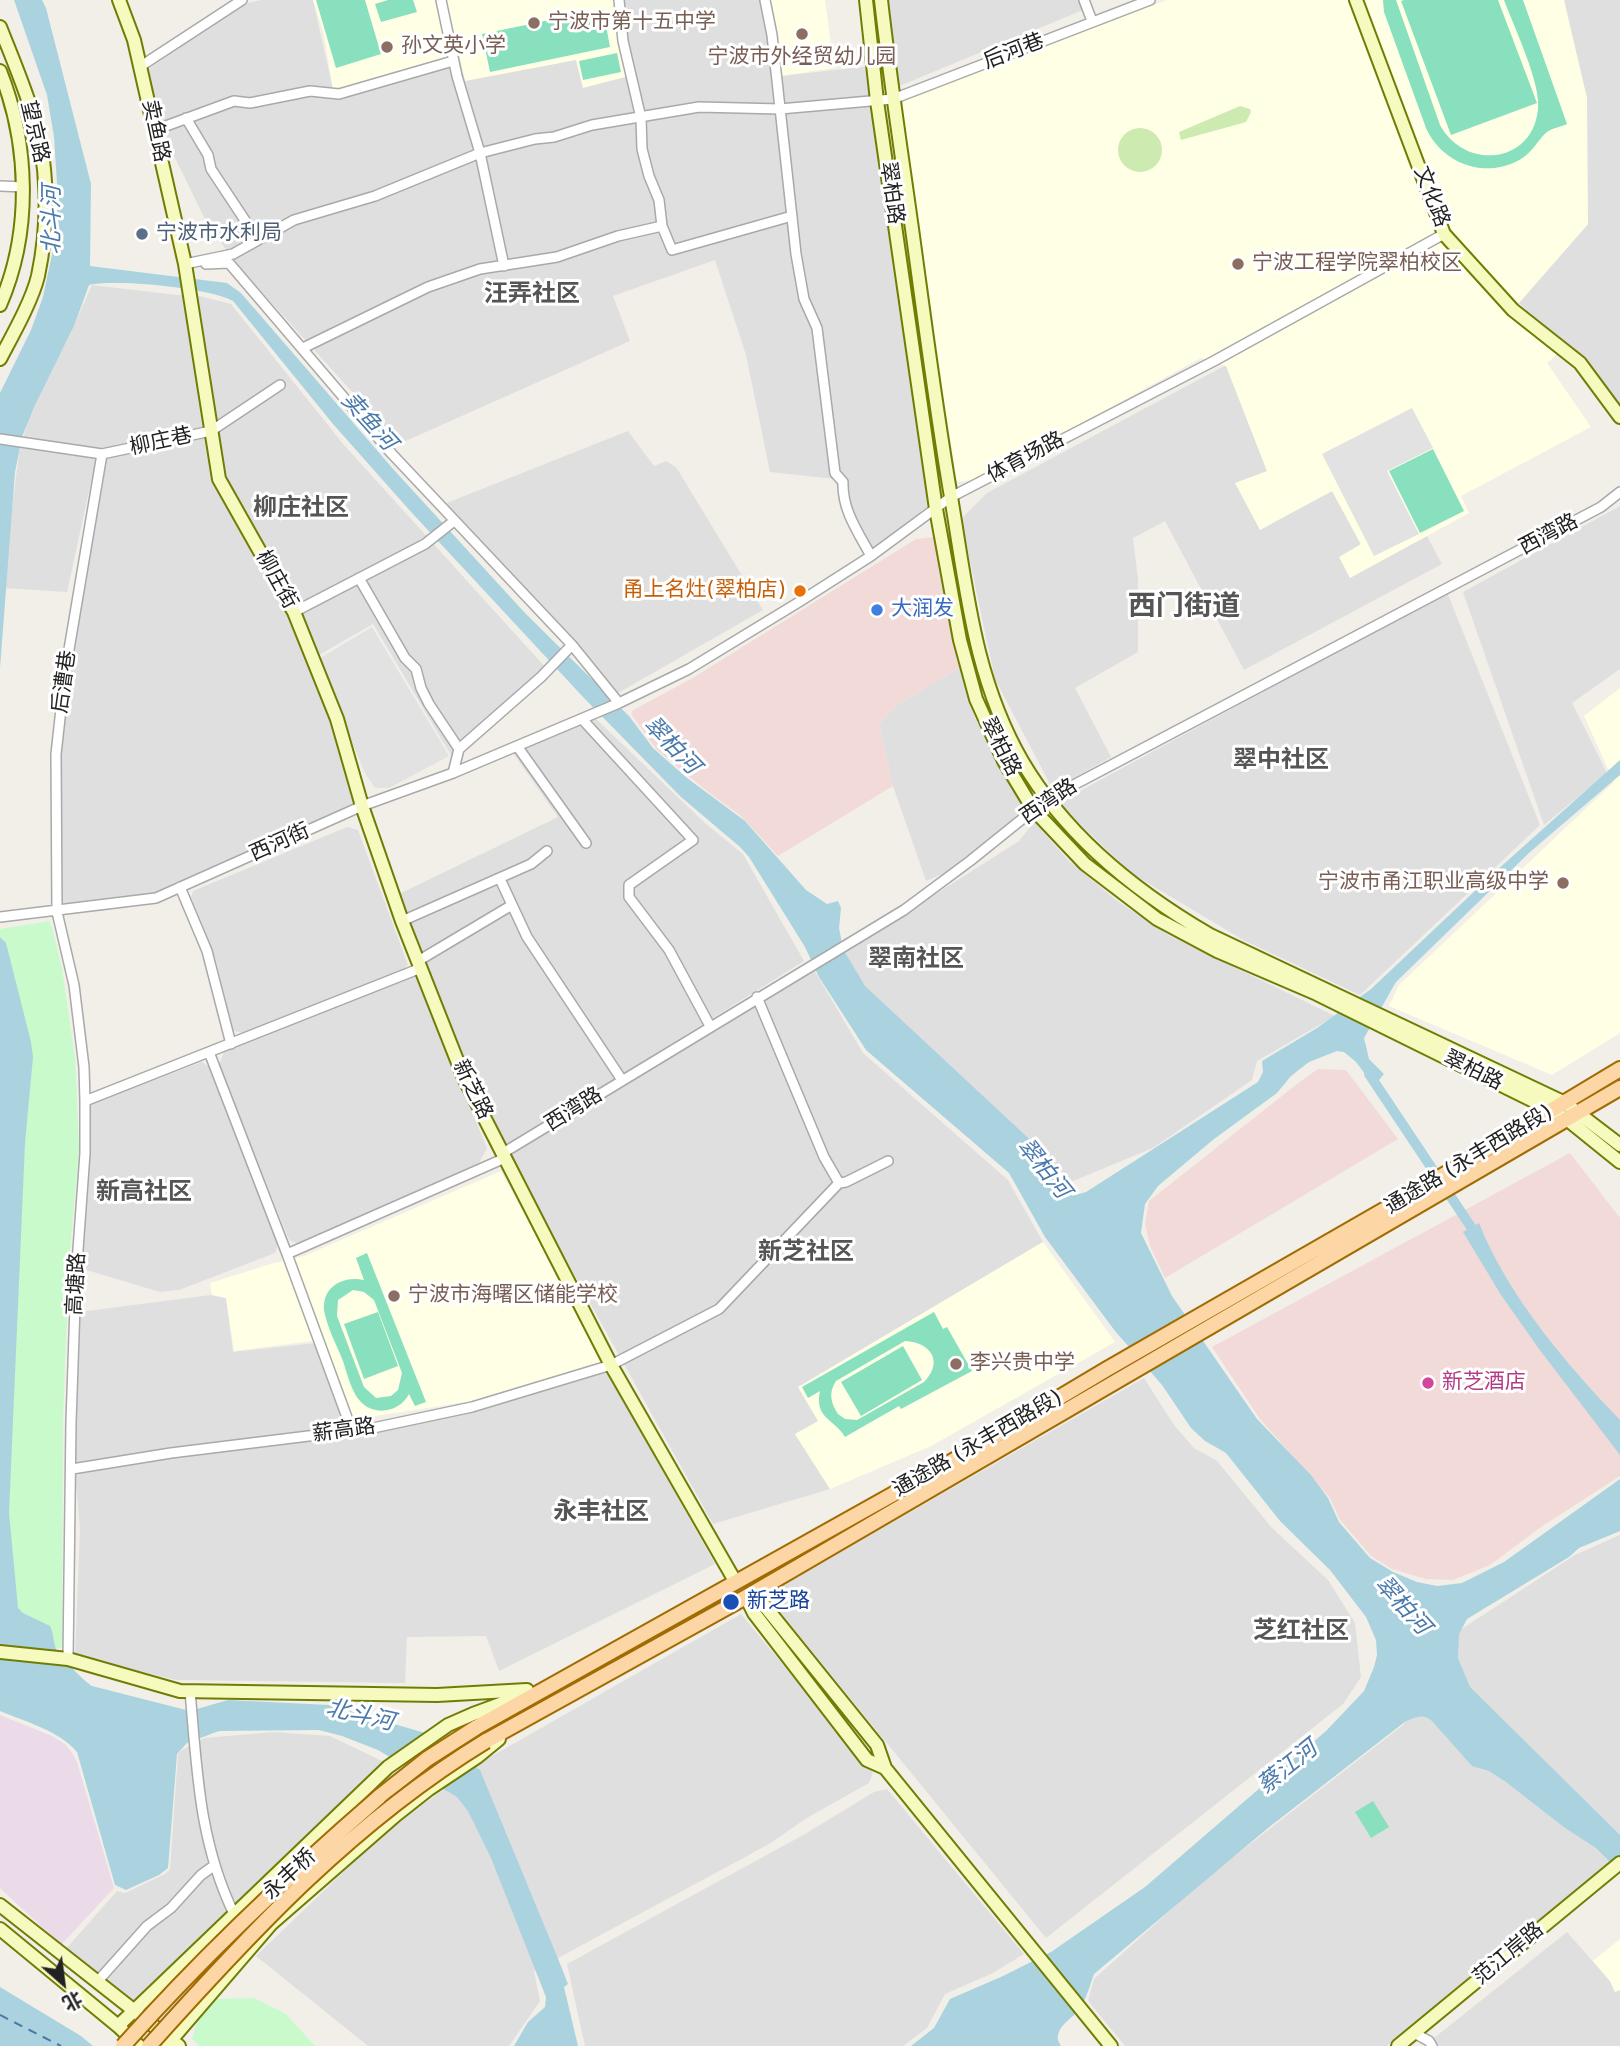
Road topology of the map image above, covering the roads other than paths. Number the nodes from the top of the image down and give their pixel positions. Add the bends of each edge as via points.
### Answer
1 (119, 0) edge
2 (239, 0) edge
3 (441, 0) edge
4 (619, 0) edge
5 (765, 0) edge
6 (866, 0) edge
7 (881, 0) edge
8 (1084, 0) edge
9 (1150, 0) edge
10 (1356, 0) edge
11 (1092, 21) junction
12 (0, 27) edge
13 (453, 61) junction
14 (141, 66) junction
15 (0, 71) edge
16 (893, 99) junction
17 (877, 101) junction
18 (780, 109) junction
19 (186, 118) junction
20 (641, 118) junction
21 (155, 130) junction
22 (480, 153) junction
23 (0, 186) edge
24 (24, 187) junction
25 (792, 216) junction
26 (662, 226) junction
27 (1444, 234) junction
28 (258, 240) junction
29 (185, 264) junction
30 (504, 266) junction
31 (0, 305) edge
32 (192, 313) joint
33 (303, 348) junction
34 (0, 359) edge
35 (280, 385) dead end
36 (1620, 417) edge
37 (211, 431) junction
38 (0, 439) edge
39 (102, 454) junction
40 (1620, 492) edge
41 (951, 497) junction
42 (936, 509) junction
43 (452, 522) junction
44 (872, 556) junction
45 (359, 578) junction
46 (294, 612) junction
47 (572, 645) junction
48 (619, 703) junction
49 (582, 719) junction
50 (517, 746) junction
51 (459, 749) junction
52 (453, 773) junction
53 (1047, 799) junction
54 (362, 806) junction
55 (1033, 809) junction
56 (586, 843) dead end
57 (547, 851) dead end
58 (500, 879) junction
59 (180, 887) junction
60 (512, 905) junction
61 (57, 912) junction
62 (0, 917) edge
63 (402, 921) junction
64 (419, 965) junction
65 (1321, 992) junction
66 (757, 997) junction
67 (710, 1026) junction
68 (231, 1044) junction
69 (209, 1052) junction
70 (1620, 1069) edge
71 (622, 1080) junction
72 (1620, 1088) edge
73 (85, 1101) junction
74 (1559, 1106) junction
75 (1573, 1116) junction
76 (1620, 1145) edge
77 (504, 1156) junction
78 (888, 1161) dead end
79 (1620, 1162) edge
80 (1467, 1169) junction
81 (839, 1183) junction
82 (287, 1254) junction
83 (1196, 1327) junction
84 (611, 1365) junction
85 (352, 1431) junction
86 (72, 1469) junction
87 (735, 1581) junction
88 (746, 1597) junction
89 (0, 1652) edge
90 (68, 1660) junction
91 (542, 1689) junction
92 (190, 1691) junction
93 (514, 1726) junction
94 (477, 1727) joint
95 (486, 1741) joint
96 (1620, 1863) edge
97 (215, 1865) junction
98 (0, 1905) edge
99 (234, 1914) junction
100 (0, 1929) edge
101 (97, 1982) junction
102 (134, 2011) junction
103 (118, 2026) junction
104 (1414, 2033) junction
105 (172, 2044) edge
106 (123, 2046) edge
107 (139, 2046) edge
108 (149, 2046) edge
109 (1111, 2046) edge
110 (1398, 2046) edge
111 (1433, 2046) edge

1 - 14 main road, 卖鱼路
2 - 14 street
3 - 13 street
4 - 20 street via 623,41
5 - 18 street
6 - 17 main road, 翠柏路
7 - 16 main road, 翠柏路
8 - 11 street
9 - 11 street, 后河巷
10 - 27 main road, 文化路
11 - 16 street, 后河巷
12 - 34 main road, 望京路 via 33,114 45,192 38,278
13 - 19 street via 339,93 310,91 250,103 234,101
13 - 22 street
14 - 21 main road, 卖鱼路
15 - 24 main road, 望京路 via 14,112
16 - 17 street, 后河巷
16 - 41 main road, 翠柏路
17 - 18 street, 后河巷
17 - 42 main road, 翠柏路
18 - 20 street, 后河巷 via 699,107
18 - 25 street
19 - 21 street
19 - 28 street via 211,169
20 - 22 street, 后河巷 via 592,125
20 - 26 street via 642,149 659,200
21 - 29 main road, 卖鱼路
22 - 28 street, 后河巷 via 375,196 294,220
22 - 30 street
23 - 24 street
24 - 31 main road, 望京路 via 16,255
25 - 26 street via 672,250
25 - 44 street via 804,299 817,328 835,473 843,482 842,497 850,519
26 - 30 street via 557,257
27 - 36 main road, 文化路 via 1513,310 1580,363
27 - 41 street, 体育场路 via 1214,362
28 - 29 street, 后河巷 via 233,254
29 - 32 main road, 卖鱼路
29 - 33 street via 229,263
30 - 33 street via 480,269 428,287
32 - 37 main road, 柳庄街
33 - 43 street
35 - 37 street, 柳庄巷
37 - 39 street, 柳庄巷
37 - 46 main road, 柳庄街 via 219,479
38 - 39 street, 柳庄巷
39 - 61 street, 后漕巷 via 56,754
40 - 53 street, 西湾路 via 1601,508
41 - 42 street, 体育场路
41 - 53 main road, 翠柏路 via 982,668 1001,720
42 - 44 street, 体育场路
42 - 55 main road, 翠柏路 via 976,699 1004,761
43 - 45 street via 425,544
43 - 47 street
44 - 48 street, 体育场路 via 689,669
45 - 46 street
45 - 51 street
46 - 54 main road, 柳庄街 via 337,719
47 - 48 street
47 - 51 street
48 - 49 street, 体育场路
49 - 50 street, 西河街
49 - 67 street via 693,840 629,885 629,897 669,950
50 - 52 street, 西河街
50 - 56 street
51 - 52 street
52 - 54 street, 西河街
53 - 55 street, 西湾路
53 - 65 main road, 翠柏路 via 1101,857 1167,910
54 - 59 street, 西河街
54 - 63 main road, 新芝路
55 - 65 main road, 翠柏路 via 1085,864 1157,919 1217,951
55 - 66 street, 西湾路 via 940,884
57 - 58 street
58 - 60 street
58 - 63 street
59 - 61 street, 西河街 via 156,898
59 - 68 street via 207,951
60 - 64 street
60 - 71 street via 527,937
61 - 62 street, 西河街
61 - 73 street, 高塘路 via 74,985
63 - 64 main road, 新芝路
64 - 68 street
64 - 77 main road, 新芝路 via 464,1078
65 - 74 main road, 翠柏路
66 - 67 street, 西湾路
66 - 81 street
67 - 71 street, 西湾路
68 - 69 street
69 - 73 street
69 - 82 street
70 - 74 main road, 通途路 (永丰西路段)
71 - 77 street, 西湾路
72 - 75 main road, 通途路 (永丰西路段)
73 - 86 street, 高塘路
74 - 75 main road, 翠柏路
74 - 80 main road, 通途路 (永丰西路段)
75 - 76 main road, 翠柏路
75 - 79 main road, 翠柏路
75 - 80 main road, 通途路 (永丰西路段)
77 - 82 street, 西湾路
77 - 84 main road, 新芝路
78 - 81 street
80 - 83 main road, 通途路 (永丰西路段)
81 - 84 street, 薪高路 via 719,1309
82 - 85 street
83 - 87 main road, 通途路 (永丰西路段) via 1107,1368 956,1459
83 - 88 main road, 通途路 (永丰西路段) via 1125,1376
84 - 85 street, 薪高路 via 472,1407
84 - 87 main road, 新芝路
85 - 86 street, 薪高路
86 - 90 street, 高塘路
87 - 91 main road, 通途路 (永丰西路段)
88 - 93 main road, 通途路 (永丰西路段)
88 - 109 main road via 849,1738 867,1760 885,1768
89 - 90 main road
90 - 92 main road
91 - 92 main road via 437,1695
91 - 94 main road, 通途路 (永丰西路段)
91 - 99 main road via 448,1725 388,1767
92 - 97 street via 198,1794
93 - 95 main road, 通途路 (永丰西路段)
93 - 105 main road via 429,1789 271,1924
94 - 106 main road, 永丰桥, bridge via 427,1759 322,1846 168,1995
95 - 108 main road, 永丰桥, bridge via 448,1764 346,1842 190,1998
96 - 104 main road, 范江岸路
97 - 99 street
97 - 101 street via 147,1926
98 - 101 main road
99 - 102 main road
100 - 103 main road
101 - 102 main road
102 - 103 main road
102 - 105 main road
103 - 107 main road
104 - 110 main road, 范江岸路
104 - 111 street

